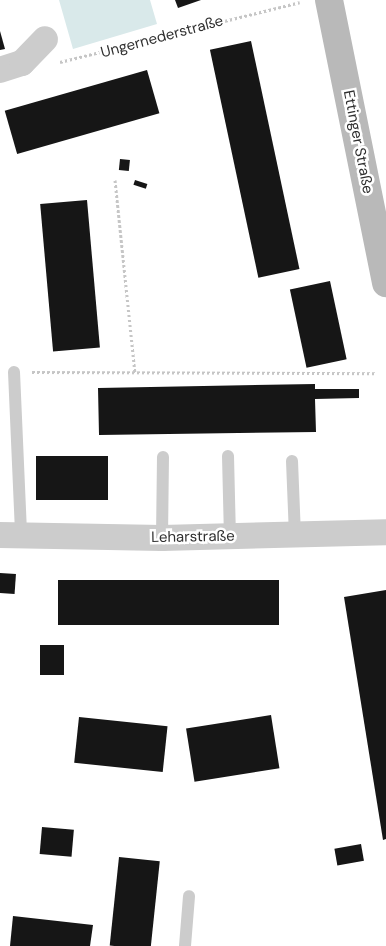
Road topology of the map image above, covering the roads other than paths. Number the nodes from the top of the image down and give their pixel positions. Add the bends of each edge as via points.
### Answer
1 (329, 0) edge
2 (45, 38) dead end
3 (11, 67) edge
4 (386, 283) edge
5 (14, 372) road end
6 (228, 456) dead end
7 (163, 457) dead end
8 (292, 461) dead end
9 (386, 532) edge
10 (295, 534) junction
11 (10, 535) edge
12 (230, 537) junction
13 (162, 538) junction
14 (189, 896) dead end
15 (185, 946) edge

1 - 4 main road, Ettinger Straße
2 - 3 street
5 - 11 lane
6 - 12 lane
7 - 13 lane
8 - 10 lane
9 - 10 street, Leharstraße
10 - 12 street, Leharstraße
11 - 13 street, Leharstraße
12 - 13 street, Leharstraße
14 - 15 lane

